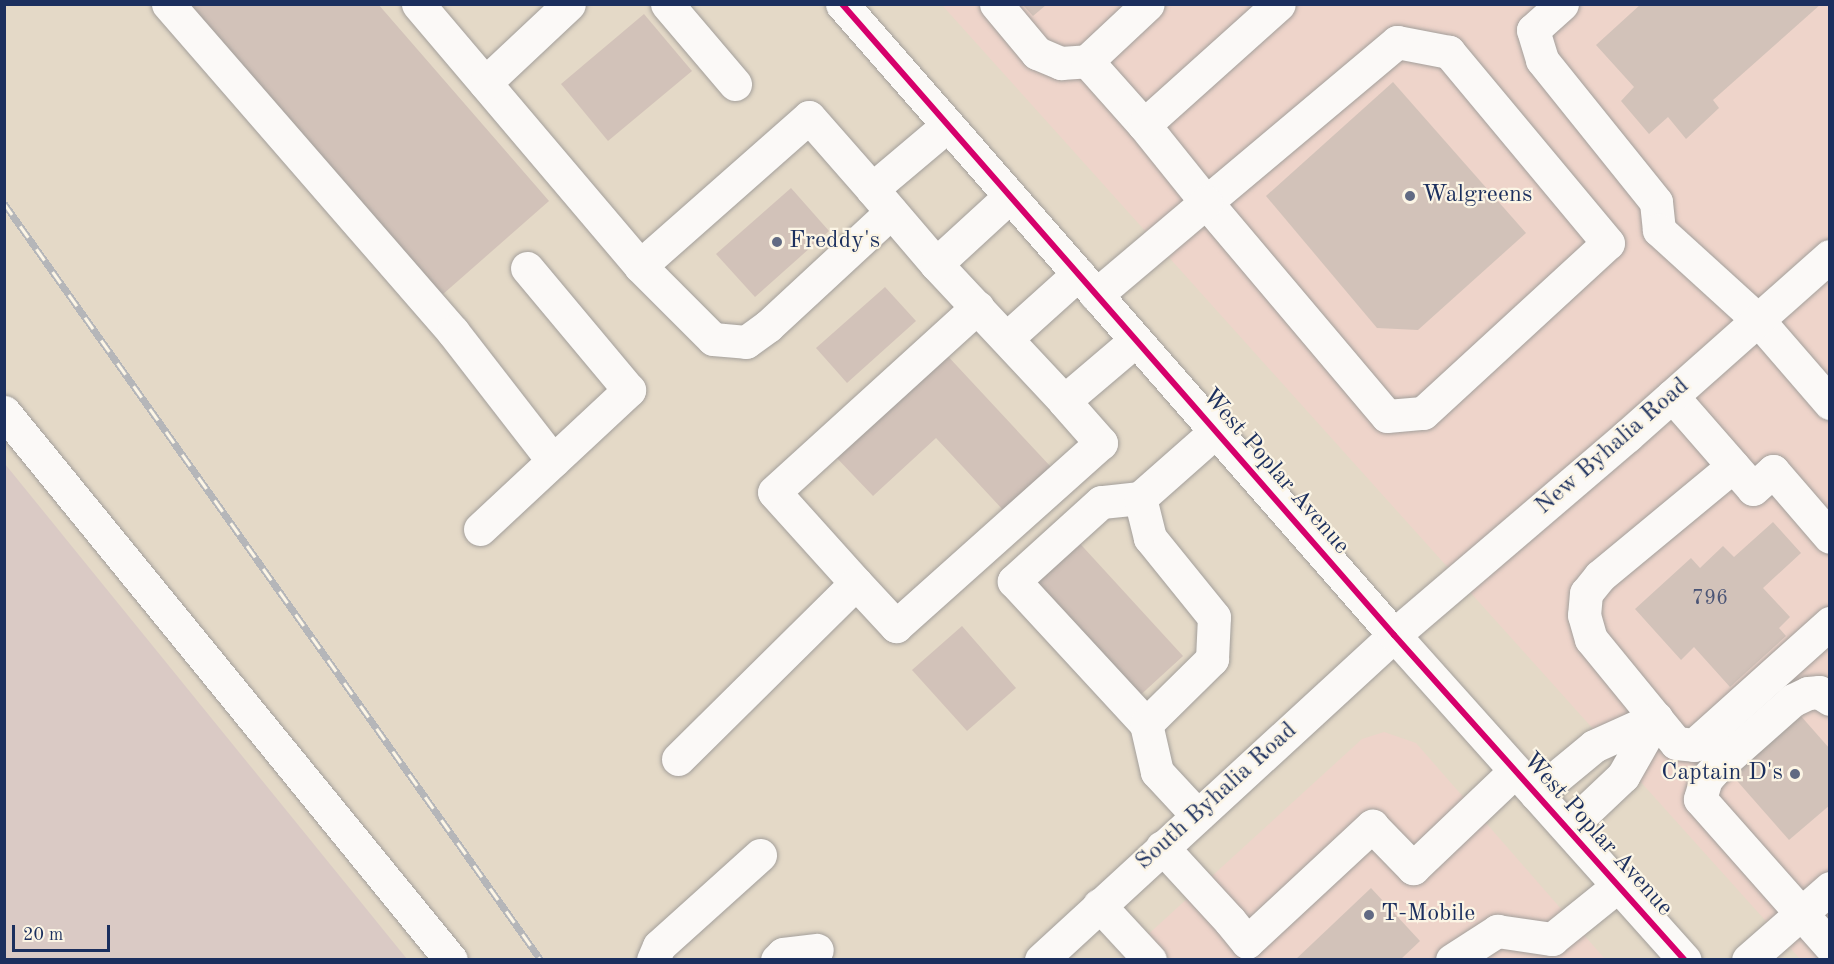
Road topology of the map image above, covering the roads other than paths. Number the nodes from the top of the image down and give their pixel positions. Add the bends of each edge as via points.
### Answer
1 (168, 4) edge
2 (569, 4) edge
3 (667, 4) edge
4 (842, 4) edge
5 (996, 4) edge
6 (1148, 4) edge
7 (1279, 4) edge
8 (1562, 4) edge
9 (427, 8) edge
10 (1087, 61) junction
11 (485, 83) junction
12 (735, 84) dead end
13 (948, 125) junction
14 (1144, 125) junction
15 (1010, 196) junction
16 (881, 201) junction
17 (1206, 202) junction
18 (1659, 230) junction
19 (1608, 243) junction
20 (1830, 256) edge
21 (936, 264) junction
22 (640, 266) junction
23 (527, 268) dead end
24 (1087, 284) junction
25 (977, 307) junction
26 (1758, 320) junction
27 (1007, 338) junction
28 (1136, 340) junction
29 (1672, 396) junction
30 (1064, 401) junction
31 (1830, 403) edge
32 (4, 412) edge
33 (1216, 431) junction
34 (552, 461) junction
35 (1732, 466) junction
36 (1140, 498) junction
37 (480, 529) dead end
38 (1830, 537) edge
39 (856, 583) junction
40 (1830, 623) edge
41 (1394, 635) junction
42 (1830, 699) edge
43 (1656, 718) junction
44 (1146, 724) junction
45 (678, 759) dead end
46 (1526, 783) junction
47 (1197, 815) junction
48 (1568, 828) junction
49 (1162, 847) junction
50 (760, 855) dead end
51 (1619, 885) junction
52 (1830, 888) edge
53 (1099, 905) junction
54 (1800, 913) junction
55 (1830, 946) edge
56 (818, 952) edge
57 (451, 960) edge
58 (653, 960) edge
59 (777, 960) edge
60 (1041, 960) edge
61 (1150, 960) edge
62 (1452, 960) edge
63 (1684, 960) edge
64 (1748, 960) edge

1 - 34 main road via 453,332
2 - 11 main road
3 - 12 main road
4 - 13 main road, West Poplar Avenue
5 - 10 main road via 1037,53 1061,63
6 - 10 main road
7 - 14 main road
8 - 18 main road via 1533,30 1542,60 1656,202
9 - 11 main road
10 - 14 main road
11 - 22 main road
13 - 15 main road, West Poplar Avenue
13 - 16 main road
14 - 17 main road
15 - 21 main road
15 - 24 main road, West Poplar Avenue
16 - 21 main road
16 - 22 main road via 768,326 746,342 713,339
16 - 22 main road via 809,117
17 - 19 main road via 1397,42 1449,52
17 - 19 main road via 1387,416 1423,413
17 - 24 main road
18 - 19 main road
18 - 26 main road
20 - 26 main road, New Byhalia Road
21 - 25 main road
23 - 34 main road via 628,390
24 - 27 main road
24 - 28 main road, West Poplar Avenue
25 - 27 main road
25 - 39 main road via 774,492
26 - 29 main road, New Byhalia Road
26 - 31 main road
27 - 30 main road
28 - 30 main road
28 - 33 main road, West Poplar Avenue
29 - 35 main road
29 - 41 main road, New Byhalia Road
30 - 39 main road via 1101,443 896,626
32 - 57 main road
33 - 36 main road
33 - 41 main road, West Poplar Avenue
34 - 37 main road
35 - 38 main road via 1753,489 1773,471
35 - 43 main road via 1600,576 1586,593 1584,615 1591,639
36 - 44 main road via 1150,538 1214,617 1212,659
36 - 44 main road via 1101,502 1014,581
39 - 45 main road
40 - 43 main road via 1694,745 1676,743
41 - 46 main road, West Poplar Avenue
41 - 47 main road, South Byhalia Road
42 - 54 main road via 1819,692 1793,700 1714,769 1706,779 1700,799
43 - 46 main road
43 - 48 main road via 1623,776
44 - 47 main road via 1157,772
46 - 48 main road, West Poplar Avenue
46 - 49 main road via 1413,868 1372,826 1247,942
47 - 49 main road, South Byhalia Road
48 - 51 main road, West Poplar Avenue
49 - 53 main road, South Byhalia Road
50 - 58 main road via 659,946
51 - 62 main road via 1552,939 1497,931
51 - 63 main road, West Poplar Avenue
52 - 54 main road
53 - 60 main road, South Byhalia Road
53 - 61 main road
54 - 55 main road
54 - 64 main road
56 - 59 main road via 783,954

